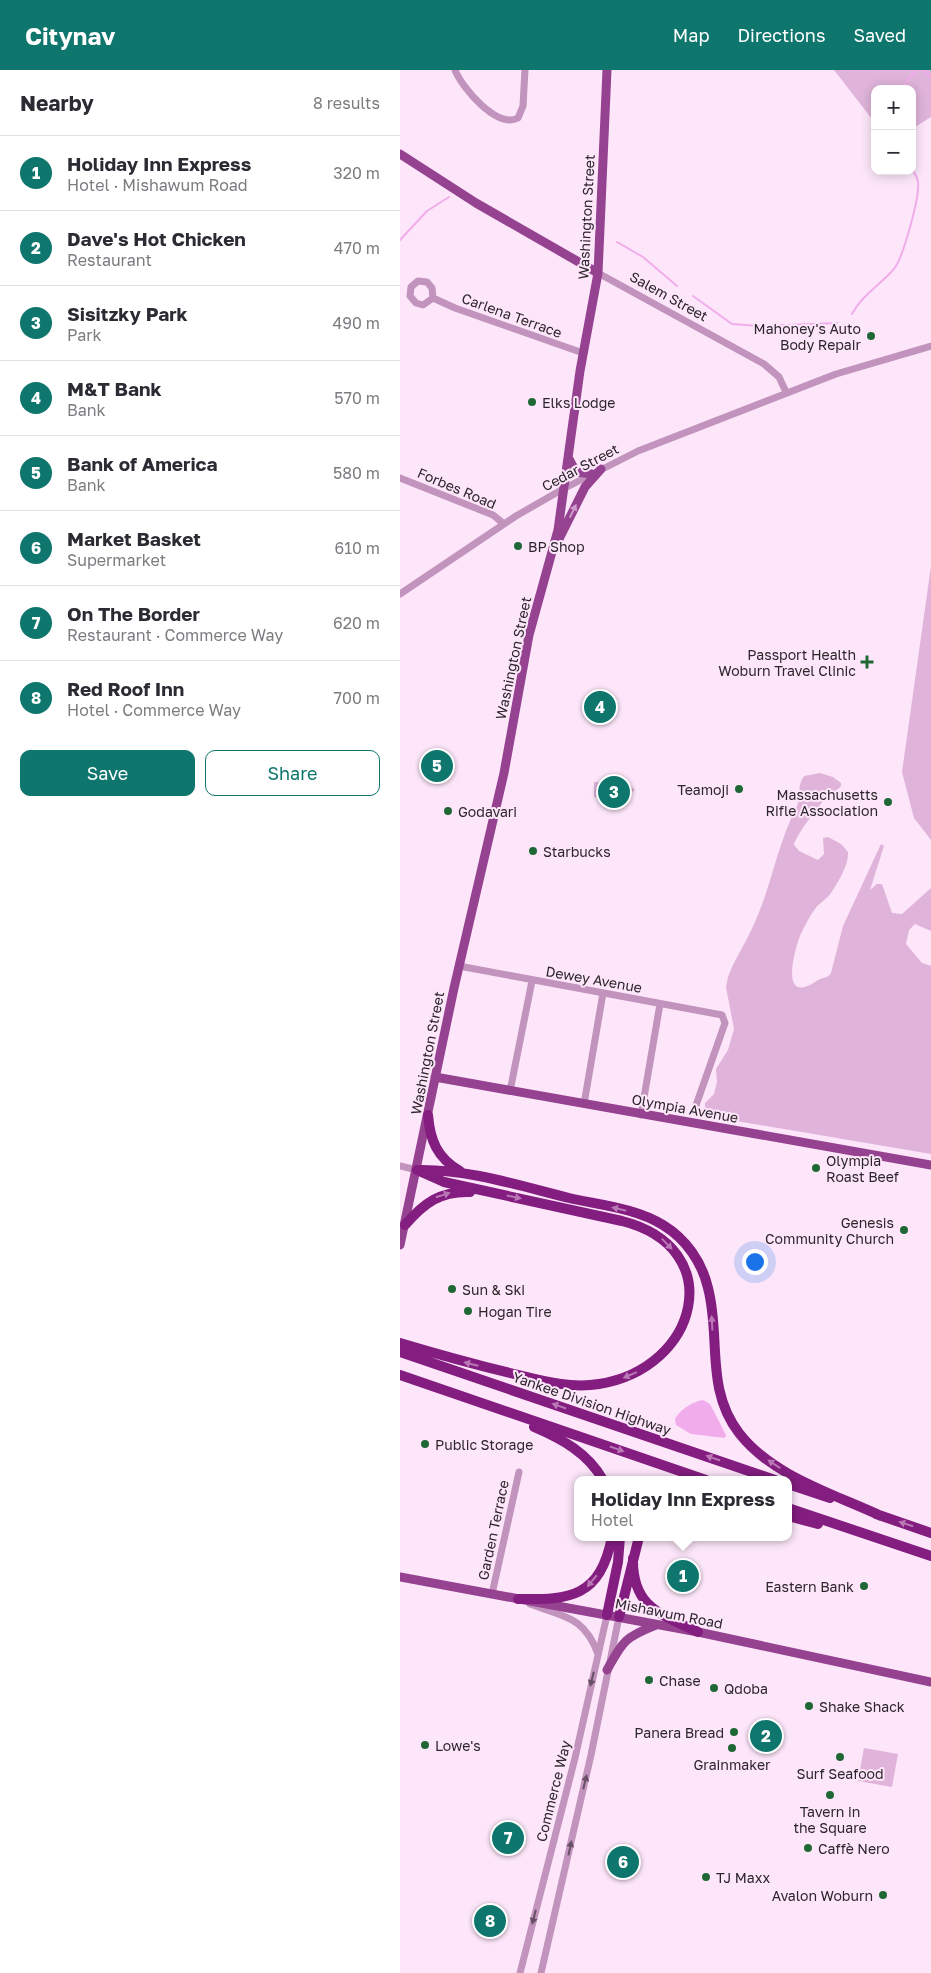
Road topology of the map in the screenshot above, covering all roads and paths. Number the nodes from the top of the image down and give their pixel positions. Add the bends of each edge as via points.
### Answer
1 (455, 70) edge
2 (525, 70) edge
3 (607, 70) edge
4 (400, 154) edge
5 (598, 273) junction
6 (432, 298) dead end
7 (931, 346) edge
8 (583, 353) junction
9 (786, 392) junction
10 (568, 457) junction
11 (601, 469) junction
12 (592, 474) junction
13 (400, 478) edge
14 (563, 489) junction
15 (504, 524) junction
16 (552, 555) junction
17 (400, 594) edge
18 (459, 966) junction
19 (532, 981) junction
20 (603, 993) junction
21 (660, 1004) junction
22 (436, 1077) junction
23 (510, 1090) junction
24 (584, 1104) junction
25 (694, 1111) dead end
26 (640, 1114) junction
27 (428, 1115) junction
28 (931, 1164) edge
29 (400, 1166) edge
30 (417, 1170) junction
31 (468, 1174) junction
32 (495, 1193) junction
33 (405, 1225) junction
34 (400, 1245) edge
35 (400, 1343) edge
36 (400, 1352) edge
37 (400, 1375) edge
38 (472, 1400) junction
39 (519, 1472) dead end
40 (600, 1476) edge
41 (694, 1476) edge
42 (763, 1476) edge
43 (792, 1485) edge
44 (792, 1509) edge
45 (881, 1516) junction
46 (792, 1517) edge
47 (931, 1533) edge
48 (611, 1541) edge
49 (620, 1541) edge
50 (638, 1541) edge
51 (912, 1550) junction
52 (931, 1556) edge
53 (632, 1558) junction
54 (400, 1577) edge
55 (492, 1594) junction
56 (518, 1599) junction
57 (607, 1615) junction
58 (619, 1617) junction
59 (656, 1624) junction
60 (698, 1632) junction
61 (598, 1654) junction
62 (608, 1670) junction
63 (931, 1682) edge
64 (520, 1973) edge
65 (540, 1973) edge

1 - 2 street via 465,90 505,119 517,119 523,109
3 - 5 main road, Washington Street
4 - 5 main road, Salem Street via 476,203
5 - 8 main road, Washington Street
5 - 9 street, Salem Street via 764,364 779,377
6 - 8 street, Carlena Terrace
7 - 9 street
8 - 10 main road, Washington Street
9 - 11 street, Cedar Street via 646,447
10 - 12 main road via 576,472
10 - 14 main road, Washington Street
11 - 12 street, Cedar Street
16 -> 11 main road via 580,495
12 - 14 street, Cedar Street
13 - 15 street, Forbes Road via 493,515
14 - 15 street, Cedar Street
14 - 16 main road, Washington Street
15 - 17 street, Cedar Street
16 - 18 main road, Washington Street via 529,635 504,773
18 - 19 street, Dewey Avenue
18 - 22 main road, Washington Street
19 - 20 street, Dewey Avenue
19 - 23 street
20 - 21 street, Dewey Avenue
20 - 24 street
21 - 25 street, Dewey Avenue via 724,1018
21 - 26 street
22 - 23 main road, Olympia Avenue
22 - 27 main road, Washington Street
23 - 24 main road, Olympia Avenue
24 - 26 main road, Olympia Avenue
26 - 28 main road, Olympia Avenue
27 - 30 main road, Washington Street
27 - 31 highway via 431,1140 437,1151 451,1165
29 - 30 street
30 - 31 highway
30 - 32 highway via 440,1181
30 - 33 main road, Washington Street
45 -> 31 highway via 788,1472 758,1452 739,1434 725,1412 717,1387 709,1290 691,1251 673,1232 636,1213
33 -> 32 highway via 422,1206 438,1196 457,1192
32 -> 35 highway via 633,1224 646,1228 663,1240 677,1255 688,1285 685,1321 673,1344 653,1362 627,1377 577,1386 454,1360
33 - 34 main road, Washington Street
42 -> 36 highway, Yankee Division Highway
37 - 38 highway
38 - 40 highway via 556,1437 583,1455
38 -> 41 highway
39 - 55 street, Garden Terrace
43 - 45 highway
44 - 51 highway
47 -> 45 highway
46 - 51 highway
48 -> 56 highway via 598,1573 579,1592 556,1600
49 - 57 highway
50 - 53 highway
51 - 52 highway
53 - 58 highway
53 - 60 highway via 634,1582 643,1600 652,1609
54 - 55 main road, Mishawum Road
55 - 56 main road, Mishawum Road
56 - 57 main road, Mishawum Road
56 - 61 street via 578,1622 590,1634
57 - 58 main road, Mishawum Road
57 - 61 street, Commerce Way
58 - 59 main road, Mishawum Road
58 - 62 street, Commerce Way
59 - 60 main road, Mishawum Road
59 - 62 main road via 624,1640
60 - 63 main road, Mishawum Road
61 -> 64 street, Commerce Way
65 -> 62 street, Commerce Way

